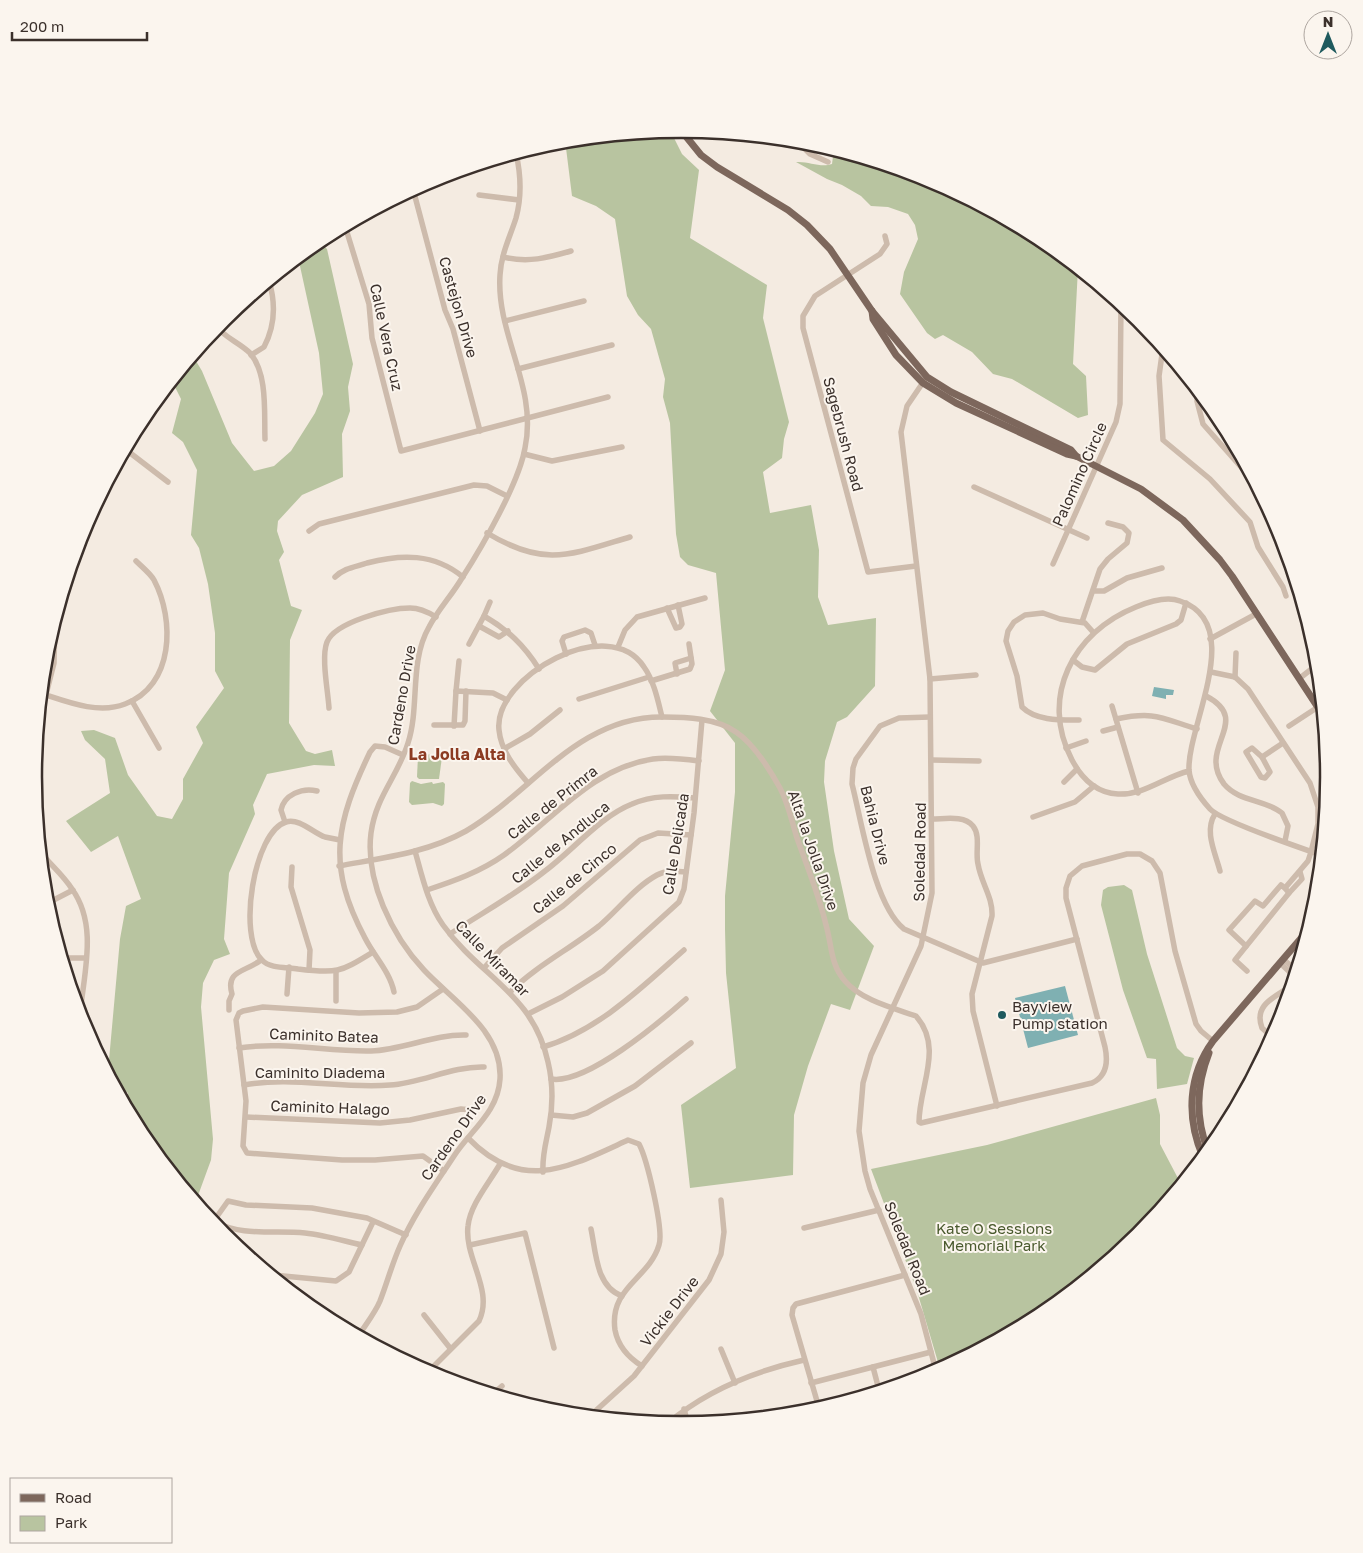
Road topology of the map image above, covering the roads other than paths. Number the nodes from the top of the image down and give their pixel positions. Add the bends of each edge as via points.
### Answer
1 (688, 138) edge
2 (806, 150) edge
3 (517, 159) edge
4 (828, 162) dead end
5 (479, 195) dead end
6 (415, 196) edge
7 (520, 200) junction
8 (347, 232) edge
9 (886, 236) dead end
10 (572, 251) dead end
11 (503, 257) junction
12 (849, 275) junction
13 (271, 288) edge
14 (584, 301) dead end
15 (1121, 313) edge
16 (505, 321) junction
17 (224, 332) edge
18 (612, 345) dead end
19 (251, 355) junction
20 (1162, 355) edge
21 (518, 369) junction
22 (925, 380) junction
23 (608, 398) dead end
24 (1197, 400) edge
25 (528, 418) junction
26 (480, 431) junction
27 (265, 439) dead end
28 (622, 447) dead end
29 (131, 453) edge
30 (524, 454) junction
31 (1239, 465) edge
32 (1098, 466) junction
33 (168, 482) dead end
34 (974, 487) dead end
35 (507, 496) junction
36 (1108, 523) dead end
37 (1068, 529) junction
38 (309, 531) dead end
39 (487, 533) junction
40 (630, 537) dead end
41 (1087, 538) dead end
42 (136, 561) dead end
43 (1053, 564) dead end
44 (916, 566) junction
45 (1162, 568) dead end
46 (335, 577) dead end
47 (463, 577) junction
48 (1095, 590) junction
49 (1286, 596) dead end
50 (705, 598) dead end
51 (490, 602) dead end
52 (1186, 603) junction
53 (678, 605) junction
54 (667, 608) junction
55 (1256, 614) junction
56 (484, 616) junction
57 (436, 617) junction
58 (1082, 622) junction
59 (479, 626) junction
60 (508, 631) junction
61 (1094, 632) junction
62 (1210, 639) junction
63 (469, 644) dead end
64 (689, 644) dead end
65 (595, 645) junction
66 (618, 647) junction
67 (1236, 652) dead end
68 (566, 654) junction
69 (54, 657) edge
70 (691, 658) junction
71 (1072, 660) junction
72 (459, 661) dead end
73 (539, 669) junction
74 (1311, 669) edge
75 (1211, 672) junction
76 (51, 674) edge
77 (676, 674) junction
78 (976, 675) dead end
79 (1235, 677) junction
80 (1300, 678) junction
81 (650, 679) junction
82 (930, 679) junction
83 (456, 690) junction
84 (466, 691) junction
85 (48, 696) edge
86 (1206, 696) junction
87 (579, 699) dead end
88 (507, 700) junction
89 (132, 701) junction
90 (1316, 704) edge
91 (1112, 706) dead end
92 (329, 708) dead end
93 (1316, 708) edge
94 (560, 710) dead end
95 (662, 717) junction
96 (930, 717) junction
97 (702, 720) junction
98 (1058, 720) junction
99 (1079, 720) dead end
100 (1116, 720) junction
101 (434, 725) dead end
102 (454, 726) junction
103 (1289, 726) dead end
104 (1118, 727) junction
105 (1197, 728) junction
106 (1103, 731) dead end
107 (1086, 741) dead end
108 (1283, 743) junction
109 (159, 748) dead end
110 (504, 748) junction
111 (1066, 748) junction
112 (403, 755) junction
113 (1262, 757) junction
114 (932, 760) junction
115 (699, 761) junction
116 (979, 761) dead end
117 (1077, 769) junction
118 (1189, 771) junction
119 (1064, 782) dead end
120 (528, 783) junction
121 (1094, 786) junction
122 (317, 791) dead end
123 (1138, 793) junction
124 (695, 798) junction
125 (1215, 814) junction
126 (1033, 817) dead end
127 (932, 819) junction
128 (286, 822) junction
129 (691, 835) junction
130 (340, 840) junction
131 (1285, 842) junction
132 (415, 851) junction
133 (1311, 852) junction
134 (1316, 853) edge
135 (370, 860) junction
136 (48, 861) edge
137 (339, 866) junction
138 (292, 867) dead end
139 (1220, 871) dead end
140 (686, 872) junction
141 (73, 890) junction
142 (427, 890) junction
143 (1287, 891) junction
144 (55, 899) edge
145 (450, 934) junction
146 (923, 938) junction
147 (1077, 939) junction
148 (1299, 940) edge
149 (1246, 946) junction
150 (684, 950) dead end
151 (373, 952) junction
152 (69, 958) edge
153 (86, 958) junction
154 (261, 960) junction
155 (980, 961) junction
156 (1282, 961) junction
157 (289, 967) junction
158 (484, 968) junction
159 (308, 970) junction
160 (1291, 970) edge
161 (1247, 971) dead end
162 (336, 972) junction
163 (444, 989) junction
164 (1284, 991) edge
165 (394, 992) dead end
166 (510, 992) junction
167 (287, 994) dead end
168 (82, 997) edge
169 (686, 999) dead end
170 (336, 1001) dead end
171 (892, 1008) junction
172 (229, 1010) dead end
173 (528, 1014) junction
174 (1267, 1032) edge
175 (466, 1035) dead end
176 (1213, 1041) junction
177 (691, 1043) dead end
178 (543, 1047) junction
179 (239, 1048) junction
180 (484, 1067) dead end
181 (551, 1079) junction
182 (244, 1085) junction
183 (997, 1106) junction
184 (472, 1110) dead end
185 (550, 1115) junction
186 (246, 1117) junction
187 (468, 1138) junction
188 (1205, 1142) edge
189 (1201, 1148) edge
190 (500, 1164) junction
191 (444, 1171) junction
192 (543, 1172) junction
193 (720, 1200) dead end
194 (878, 1210) junction
195 (218, 1216) edge
196 (373, 1222) junction
197 (804, 1228) dead end
198 (231, 1229) edge
199 (591, 1229) dead end
200 (406, 1235) junction
201 (362, 1245) junction
202 (470, 1246) junction
203 (905, 1275) junction
204 (284, 1276) edge
205 (622, 1296) junction
206 (424, 1315) dead end
207 (362, 1330) edge
208 (450, 1348) junction
209 (554, 1348) dead end
210 (721, 1348) dead end
211 (931, 1352) junction
212 (804, 1360) junction
213 (934, 1363) edge
214 (434, 1366) edge
215 (642, 1366) junction
216 (873, 1367) junction
217 (734, 1383) junction
218 (811, 1383) junction
219 (878, 1385) edge
220 (502, 1386) dead end
221 (499, 1389) edge
222 (817, 1401) edge
223 (684, 1409) junction
224 (596, 1410) edge
225 (676, 1416) edge
226 (686, 1416) edge

1 - 12 main road via 701,155 717,167 808,224
2 - 4 street
3 - 7 street, Cardeno Drive
5 - 7 street
6 - 26 street, Castejon Drive
7 - 11 street, Cardeno Drive
8 - 26 street, Calle Vera Cruz via 368,304 372,338 401,451
9 - 12 street via 887,244 880,254
10 - 11 street via 525,262
11 - 16 street, Cardeno Drive via 500,294
12 - 22 main road via 896,356
12 - 44 street, Sagebrush Road via 815,296 803,316 803,328 868,572
13 - 19 street via 274,319 264,347
14 - 16 street
15 - 32 street, Palomino Circle via 1120,404
16 - 21 street, Cardeno Drive
17 - 19 street
18 - 21 street
19 - 27 street via 259,368 262,384
20 - 49 street via 1159,376 1163,440 1216,485 1250,522 1258,547 1284,587
21 - 25 street, Cardeno Drive
22 - 32 main road via 946,397 980,414
22 - 44 street, Soledad Road via 907,406 901,432
23 - 25 street
24 - 31 street via 1203,424
25 - 26 street
25 - 30 street, Cardeno Drive
28 - 30 street via 552,460
29 - 33 street
30 - 35 street, Cardeno Drive
32 - 37 street, Palomino Circle
32 - 55 main road via 1141,489 1182,520 1220,560
34 - 37 street
35 - 38 street via 487,486 474,485 318,524
35 - 39 street, Cardeno Drive
36 - 48 street via 1126,529 1129,539 1124,548 1108,558 1100,569
37 - 41 street
37 - 43 street, Palomino Circle
39 - 40 street via 518,549 550,556 571,554
39 - 47 street, Cardeno Drive
42 - 89 street via 153,579 162,598 167,630 165,652 157,676 147,690
44 - 82 street, Soledad Road
45 - 48 street via 1127,578 1104,591
46 - 47 street via 342,570 385,558 410,556 447,566
47 - 57 street, Cardeno Drive
48 - 58 street
50 - 53 street
51 - 56 street
52 - 61 street via 1166,600 1142,604
52 - 62 street via 1202,617
52 - 71 street via 1181,620 1176,624 1127,644 1096,670 1082,667
53 - 54 street
53 - 54 street via 680,627 672,624
54 - 66 street via 637,617 625,630
55 - 62 street
55 - 80 main road
56 - 59 street
56 - 60 street
57 - 92 street via 420,609 404,608 350,622 332,634 325,647
57 - 112 street, Cardeno Drive via 420,649 409,739
58 - 61 street
58 - 98 street via 1033,612 1020,618 1008,631 1007,648 1017,676 1022,707 1034,715
59 - 60 street via 500,637
59 - 63 street
60 - 73 street via 528,651
61 - 71 street
62 - 75 street
64 - 70 street
65 - 66 street
65 - 68 street
65 - 68 street via 591,634 585,630 564,637
66 - 81 street via 637,660
67 - 79 street
68 - 73 street
69 - 76 street
70 - 77 street via 690,669
70 - 77 street via 675,664
71 - 98 street via 1061,689
72 - 83 street
73 - 88 street
74 - 80 street
75 - 79 street
75 - 86 street
77 - 81 street
78 - 82 street
79 - 108 street via 1248,688
80 - 90 main road
81 - 87 street
81 - 95 street
82 - 96 street, Soledad Road
83 - 84 street
83 - 102 street
84 - 88 street via 493,693
84 - 102 street via 465,721 463,725
85 - 89 street via 94,707 116,707
86 - 105 street
86 - 131 street via 1222,706 1226,714 1217,750 1217,769 1221,778 1239,796 1282,813 1288,826
88 - 110 street via 499,725
89 - 109 street
91 - 100 street
93 - 103 street
94 - 110 street via 530,734
95 - 97 street, Alta la Jolla Drive
95 - 120 street, Alta la Jolla Drive via 629,722 596,733 565,752
96 - 114 street, Soledad Road
96 - 146 street, Bahia Drive via 899,718 880,726 853,768 852,784 881,900 894,921
97 - 115 street, Calle Delicada
97 - 171 street, Alta la Jolla Drive via 724,725 746,740 781,790 827,926 834,964 855,991
98 - 99 street
98 - 111 street
100 - 104 street
100 - 105 street via 1156,715
101 - 102 street
104 - 106 street
104 - 123 street
105 - 118 street via 1191,746
107 - 111 street
108 - 113 street
108 - 133 street via 1310,783 1316,800 1318,824
110 - 120 street
111 - 117 street
112 - 130 street via 375,746 370,752 349,801
112 - 135 street, Cardeno Drive via 375,810
113 - 113 street via 1252,748 1246,752 1264,778 1270,772
114 - 116 street
114 - 127 street, Soledad Road
115 - 124 street, Calle Delicada
115 - 142 street, Calle de Primra via 655,759 616,769 590,784 502,857 461,878
117 - 119 street
117 - 121 street
118 - 123 street via 1170,776
118 - 125 street via 1199,794
120 - 132 street, Alta la Jolla Drive via 466,831
121 - 123 street via 1113,793
121 - 126 street via 1075,802
122 - 128 street via 293,793 285,799 281,810
124 - 129 street, Calle Delicada
124 - 145 street, Calle de Andluca via 650,798 616,812 519,891
125 - 131 street
125 - 139 street via 1210,822 1210,834
127 - 146 street, Soledad Road via 932,893
127 - 155 street via 963,820 974,827 977,834 977,862 993,907
128 - 130 street via 295,822 323,836
128 - 154 street via 274,829 251,890 254,949
129 - 140 street, Calle Delicada
129 - 158 street, Calle de Cinco via 658,833 640,840 564,906 502,948
130 - 137 street
131 - 133 street
132 - 135 street, Alta la Jolla Drive
132 - 142 street, Calle Miramar
133 - 134 street
133 - 143 street via 1300,872 1302,879
135 - 137 street, Alta la Jolla Drive
135 - 163 street, Cardeno Drive via 373,881 402,941 421,967
136 - 141 street
137 - 151 street via 344,893
138 - 159 street via 291,887 310,950
140 - 166 street via 670,871 652,878 599,925 531,972
140 - 173 street, Calle Delicada via 681,898 672,911 603,971 562,998
141 - 144 street
141 - 153 street via 86,918
142 - 145 street, Calle Miramar
143 - 149 street
143 - 149 street via 1281,885 1263,906 1255,901 1229,930
145 - 158 street, Calle Miramar
146 - 155 street, Bahia Drive
146 - 171 street, Soledad Road
147 - 155 street via 988,962
147 - 176 street via 1066,898 1070,876 1086,865 1127,854 1140,854 1152,861 1160,873 1175,951 1196,1024
147 - 183 street via 1105,1047 1104,1073 1092,1082
148 - 156 main road
149 - 161 street via 1235,960
150 - 178 street via 604,1016
151 - 162 street
151 - 165 street
152 - 153 street
153 - 168 street
154 - 157 street via 274,966
154 - 172 street via 231,979
155 - 183 street via 972,994 973,1011
156 - 160 street
156 - 176 main road
157 - 159 street
157 - 167 street
158 - 166 street, Calle Miramar
159 - 162 street
162 - 170 street
163 - 179 street via 417,1007 397,1012 263,1007 243,1011 236,1020
163 - 187 street, Cardeno Drive via 487,1032 500,1062 501,1077 496,1100
164 - 174 street via 1267,1002 1260,1013 1262,1028
166 - 173 street, Calle Miramar
169 - 181 street via 621,1050 575,1077
171 - 183 street, Alta la Jolla Drive via 916,1016 924,1027 930,1062 919,1122 925,1124
171 - 194 street, Soledad Road via 871,1055 861,1099 861,1150
173 - 178 street, Calle Miramar
175 - 179 street, Caminito Batea via 370,1051 268,1045
176 - 188 main road via 1202,1074 1198,1102
176 - 189 main road via 1201,1059 1192,1088 1195,1132
177 - 185 street via 635,1086 587,1113 573,1117
178 - 181 street, Calle Miramar
179 - 182 street
180 - 182 street, Caminito Diadema via 472,1066 427,1079 390,1085 271,1082
181 - 185 street, Calle Miramar
182 - 186 street
184 - 186 street, Caminito Halago via 461,1108 410,1120 380,1123
185 - 192 street, Calle Miramar via 542,1151
186 - 191 street via 244,1150 250,1155 375,1160 423,1156
187 - 190 street
187 - 191 street, Cardeno Drive
190 - 192 street via 516,1170
190 - 202 street via 470,1216
191 - 200 street, Cardeno Drive via 425,1198
192 - 205 street via 578,1163 628,1140 636,1141 641,1148 660,1223 660,1244 652,1260
193 - 215 street, Vickie Drive via 724,1232 715,1269
194 - 197 street
194 - 203 street, Soledad Road
195 - 196 street via 228,1201 312,1208 367,1218
196 - 200 street
196 - 201 street
198 - 201 street via 307,1234
199 - 205 street via 604,1282
200 - 207 street, Cardeno Drive via 379,1304
201 - 204 street via 349,1272 336,1281
202 - 208 street via 483,1307 478,1321
202 - 209 street via 525,1233
203 - 211 street, Soledad Road via 921,1314
203 - 212 street via 796,1304 792,1315
205 - 215 street via 616,1306 616,1337 626,1354
206 - 208 street
208 - 214 street
210 - 217 street
211 - 213 street, Soledad Road
211 - 216 street
212 - 217 street
212 - 218 street
215 - 224 street, Vickie Drive
216 - 218 street
216 - 219 street
217 - 223 street
218 - 222 street
220 - 221 street
223 - 225 street
223 - 226 street

